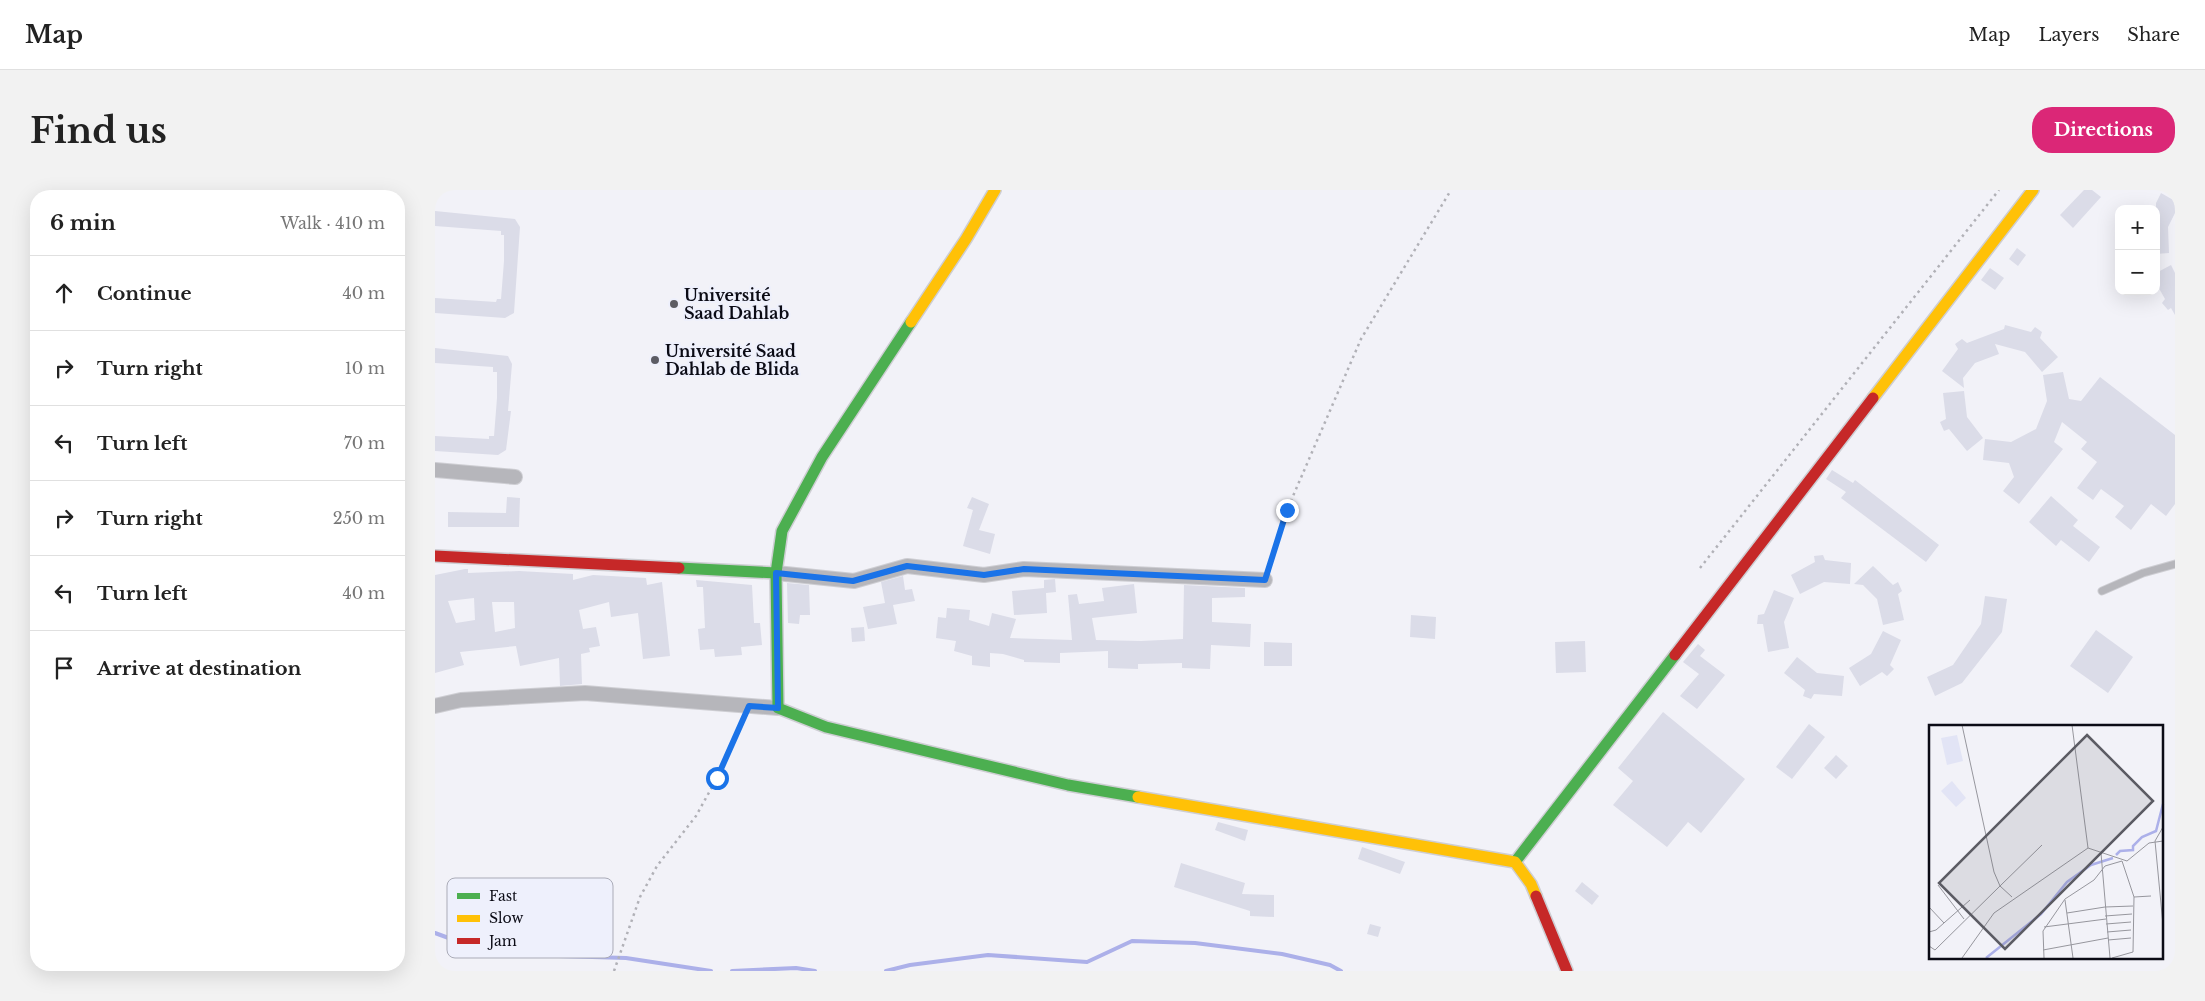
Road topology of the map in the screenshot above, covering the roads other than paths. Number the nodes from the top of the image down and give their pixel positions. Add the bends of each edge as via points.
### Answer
1 (995, 190) edge
2 (2033, 190) edge
3 (435, 470) edge
4 (515, 477) dead end
5 (435, 556) edge
6 (2175, 564) edge
7 (776, 573) junction
8 (1265, 580) road end
9 (2102, 591) dead end
10 (435, 706) edge
11 (778, 708) junction
12 (1515, 862) junction
13 (1565, 970) edge

1 - 7 street via 822,457 782,531
2 - 12 street
3 - 4 street
5 - 7 street
6 - 9 lane via 2143,572
7 - 8 street via 853,581 907,566 984,575 1024,569
7 - 11 street
10 - 11 street via 461,700 585,693
11 - 12 street via 826,727 1068,785
12 - 13 street via 1531,884

